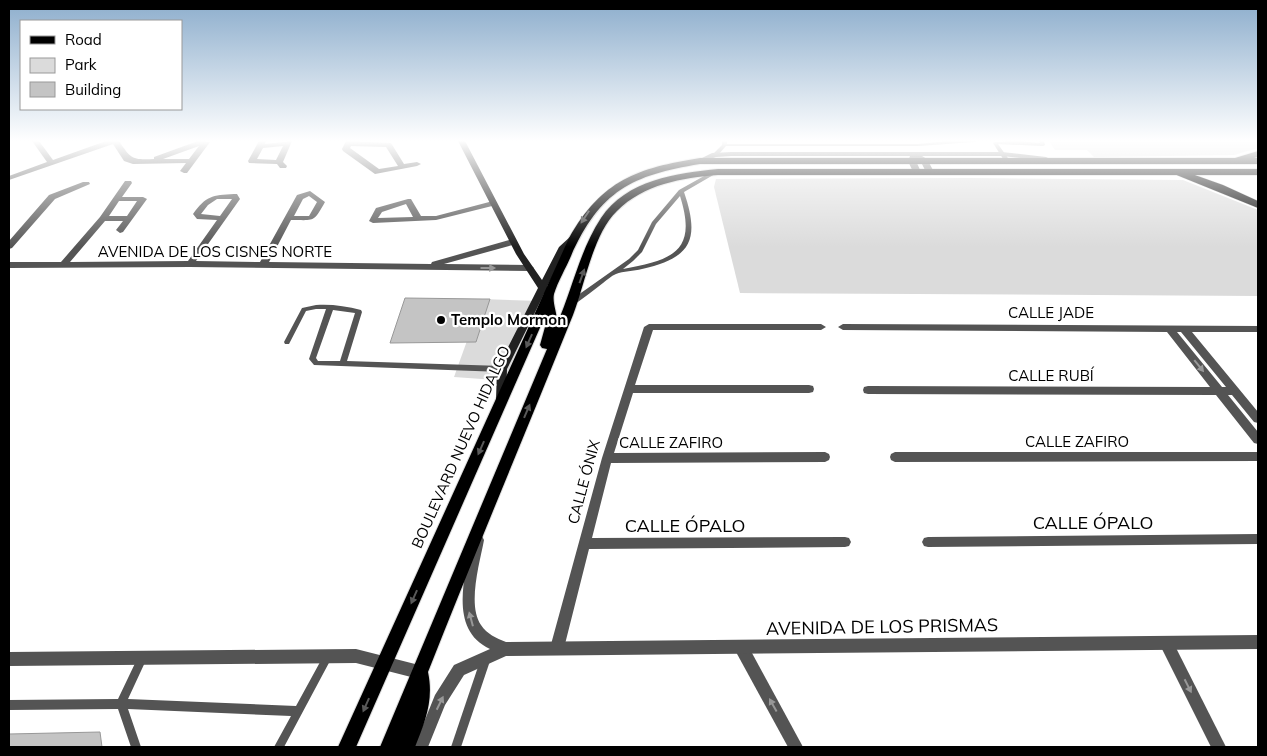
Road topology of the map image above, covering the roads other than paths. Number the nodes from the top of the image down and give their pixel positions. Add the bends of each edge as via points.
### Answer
1 (479, 176) edge
2 (643, 176) edge
3 (677, 176) edge
4 (705, 176) edge
5 (1190, 176) edge
6 (128, 183) dead end
7 (86, 184) dead end
8 (681, 191) junction
9 (117, 199) junction
10 (493, 203) junction
11 (1258, 206) edge
12 (103, 218) junction
13 (128, 218) junction
14 (222, 218) dead end
15 (289, 218) dead end
16 (418, 220) junction
17 (120, 230) dead end
18 (574, 238) junction
19 (513, 242) junction
20 (9, 246) edge
21 (463, 256) junction
22 (9, 264) edge
23 (190, 264) junction
24 (63, 265) junction
25 (263, 265) junction
26 (422, 268) junction
27 (468, 268) junction
28 (530, 268) junction
29 (552, 268) junction
30 (613, 273) junction
31 (545, 291) junction
32 (573, 302) junction
33 (534, 304) junction
34 (330, 308) junction
35 (821, 327) dead end
36 (843, 328) dead end
37 (1169, 328) junction
38 (1184, 328) junction
39 (1258, 329) edge
40 (286, 342) dead end
41 (343, 364) junction
42 (502, 369) junction
43 (537, 386) junction
44 (629, 389) junction
45 (808, 390) dead end
46 (868, 390) dead end
47 (1219, 391) junction
48 (1235, 391) junction
49 (501, 404) junction
50 (1258, 419) edge
51 (1258, 440) edge
52 (825, 457) dead end
53 (895, 457) dead end
54 (1258, 457) edge
55 (607, 458) junction
56 (481, 520) junction
57 (1258, 539) edge
58 (845, 542) dead end
59 (928, 542) dead end
60 (584, 544) junction
61 (1258, 642) edge
62 (1166, 643) junction
63 (741, 647) junction
64 (557, 648) junction
65 (506, 649) junction
66 (328, 656) junction
67 (486, 657) junction
68 (9, 658) edge
69 (142, 658) junction
70 (384, 663) junction
71 (419, 672) junction
72 (121, 704) junction
73 (9, 705) edge
74 (299, 711) junction
75 (136, 747) edge
76 (279, 747) edge
77 (347, 747) edge
78 (389, 747) edge
79 (406, 747) edge
80 (420, 747) edge
81 (456, 747) edge
82 (796, 747) edge
83 (1219, 747) edge

1 - 10 main road
2 -> 18 main road, BOULEVARD NUEVO HIDALGO via 611,191 595,203
32 -> 3 main road via 602,224 612,210 640,190
4 - 8 lane
5 - 11 highway
6 - 9 street
7 - 20 street via 52,197
8 - 30 lane via 654,223 640,251
8 - 30 lane via 689,219 686,246 663,262
9 - 12 street
9 - 13 street via 143,198
10 - 16 street
10 - 19 main road
12 - 13 street
12 - 24 street
13 - 17 street
14 - 23 street
15 - 25 street
16 - 16 street via 382,221 373,221 379,210 408,201
18 - 29 main road via 562,249
18 - 31 main road, BOULEVARD NUEVO HIDALGO
19 - 21 street, AVENIDA DE LOS CISNES NORTE
19 - 28 main road
21 - 26 street, AVENIDA DE LOS CISNES NORTE
21 - 27 street
22 - 24 street, AVENIDA DE LOS CISNES NORTE
23 - 24 street, AVENIDA DE LOS CISNES NORTE
23 - 25 street, AVENIDA DE LOS CISNES NORTE
25 - 26 street, AVENIDA DE LOS CISNES NORTE
26 - 27 street, AVENIDA DE LOS CISNES NORTE
27 -> 28 street, AVENIDA DE LOS CISNES NORTE
28 - 29 main road
28 - 31 main road
28 - 33 main road
29 - 31 main road
30 - 32 lane
31 - 33 main road
31 - 43 main road via 553,311 552,328 541,359
31 -> 49 main road, BOULEVARD NUEVO HIDALGO
32 - 43 main road
33 - 42 main road
34 - 40 lane via 304,310
34 - 41 lane via 359,314
34 - 41 lane via 312,362
35 - 44 street, CALLE ÓNIX via 649,327
36 - 37 street, CALLE JADE
37 - 38 street, CALLE JADE
37 -> 47 street
38 - 39 street, CALLE JADE
38 - 48 street
41 - 42 lane
42 - 49 main road
56 -> 43 main road
44 - 45 street
44 - 55 street, CALLE ÓNIX
46 - 47 street, CALLE RUBÍ
47 - 48 street, CALLE RUBÍ
47 - 51 street
48 - 50 street
49 -> 70 main road, BOULEVARD NUEVO HIDALGO
52 - 55 street, CALLE ZAFIRO
53 - 54 street, CALLE ZAFIRO
55 - 60 street, CALLE ÓNIX
65 -> 56 street, AVENIDA DE LOS PRISMAS via 485,640 473,627 468,607
56 - 71 main road
57 - 59 street, CALLE ÓPALO
58 - 60 street, CALLE ÓPALO
60 - 64 street, CALLE ÓNIX
61 - 62 street, AVENIDA DE LOS PRISMAS
62 - 63 street, AVENIDA DE LOS PRISMAS
62 -> 83 street
63 - 64 street, AVENIDA DE LOS PRISMAS
82 -> 63 street
64 - 65 street, AVENIDA DE LOS PRISMAS
65 - 67 street, AVENIDA DE LOS PRISMAS
66 - 69 street
66 - 70 street via 356,656
66 - 74 lane
80 -> 67 street, AVENIDA DE LOS PRISMAS via 440,700 459,670
67 - 81 lane
68 - 69 street
69 - 72 lane
70 - 71 street
70 -> 77 main road, BOULEVARD NUEVO HIDALGO
71 - 78 main road
71 - 79 main road via 424,688 422,708
72 - 73 lane
72 - 74 lane
72 - 75 lane
74 - 76 lane

